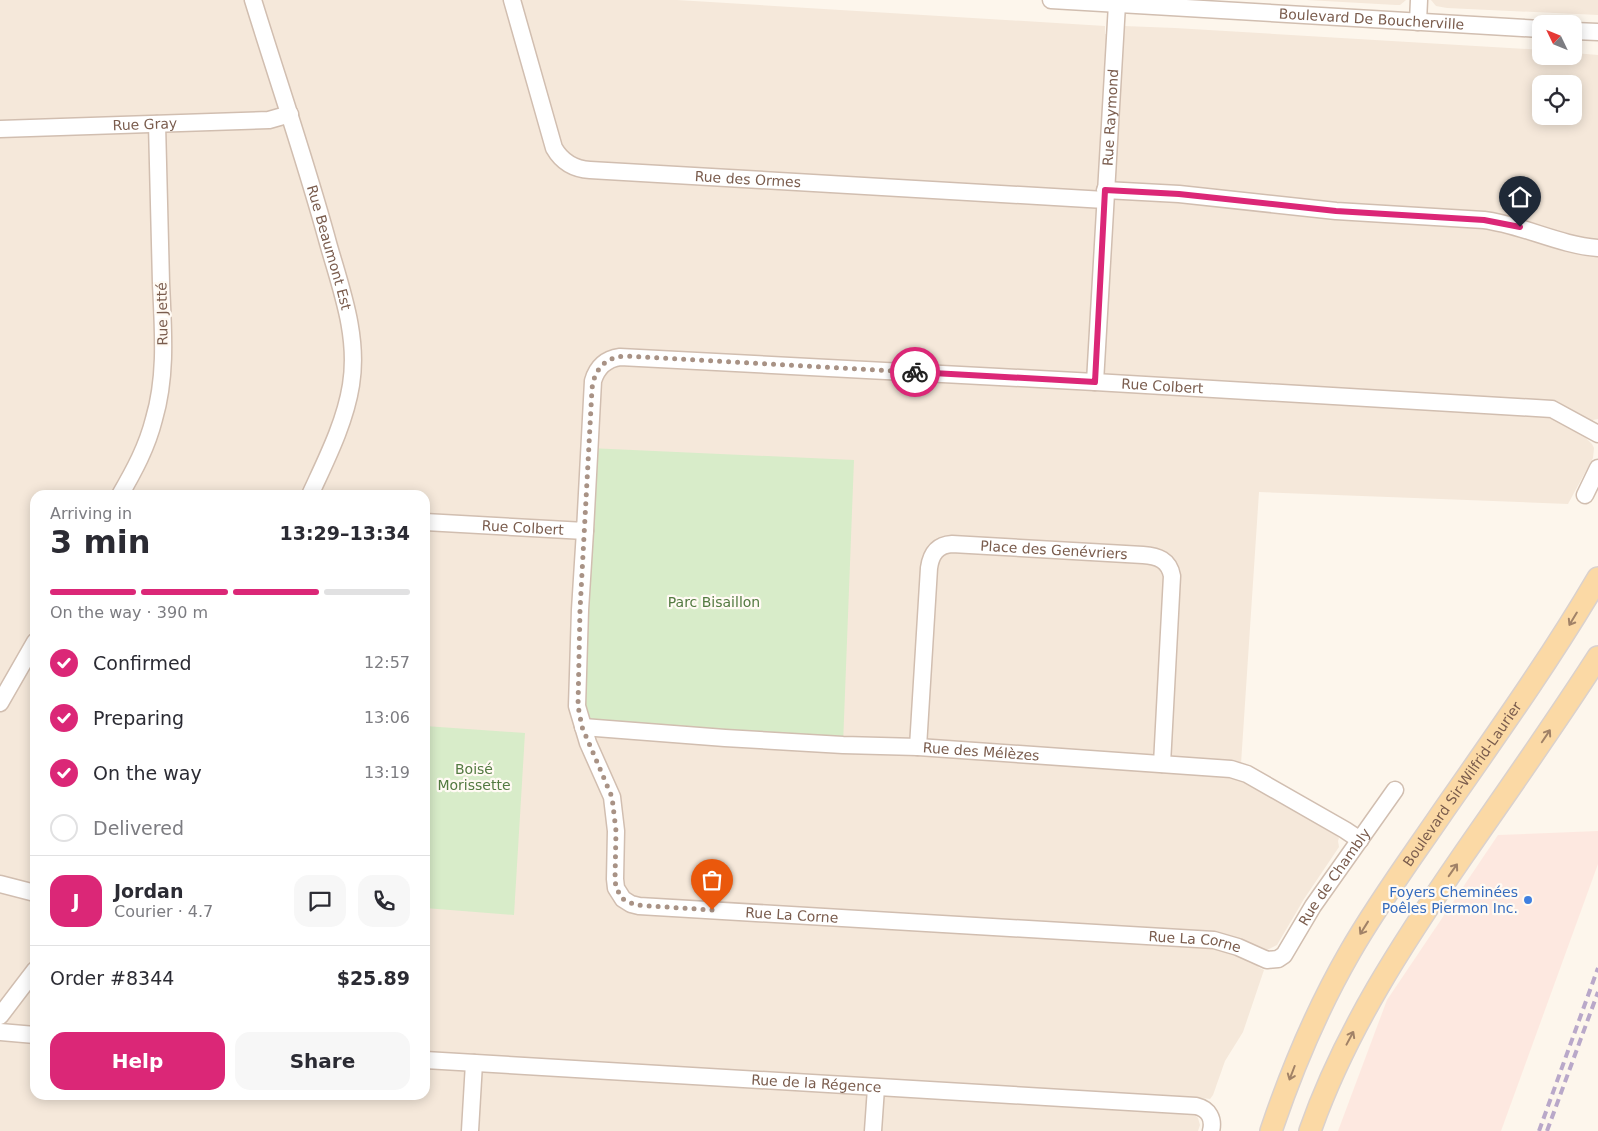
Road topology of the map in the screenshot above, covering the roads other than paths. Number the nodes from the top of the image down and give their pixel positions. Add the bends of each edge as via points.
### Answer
1 (253, 0) edge
2 (512, 0) edge
3 (1051, 0) edge
4 (1419, 0) edge
5 (1117, 4) junction
6 (1418, 22) junction
7 (1532, 28) edge
8 (1582, 31) edge
9 (1598, 32) edge
10 (290, 114) junction
11 (157, 124) junction
12 (0, 129) edge
13 (1105, 195) junction
14 (1598, 248) edge
15 (1095, 382) junction
16 (1598, 434) edge
17 (1598, 468) edge
18 (123, 490) edge
19 (312, 490) edge
20 (1585, 495) dead end
21 (430, 522) edge
22 (585, 531) junction
23 (1598, 578) edge
24 (30, 651) edge
25 (1598, 657) edge
26 (0, 703) edge
27 (582, 727) junction
28 (918, 747) junction
29 (1162, 764) junction
30 (1395, 790) dead end
31 (1360, 840) junction
32 (0, 884) edge
33 (30, 892) edge
34 (1273, 960) joint
35 (30, 977) edge
36 (0, 1016) edge
37 (0, 1032) edge
38 (30, 1035) edge
39 (430, 1060) edge
40 (474, 1063) junction
41 (876, 1088) junction
42 (470, 1131) edge
43 (874, 1131) edge
44 (1211, 1131) edge
45 (1271, 1131) edge
46 (1310, 1131) edge

1 - 10 street, Rue Beaumont Est
2 - 13 street, Rue des Ormes via 554,148 563,160 576,168
3 - 5 street, Boulevard De Boucherville
4 - 6 street
5 - 6 street, Boulevard De Boucherville
5 - 13 street, Rue Raymond
6 - 7 street, Boulevard De Boucherville
8 - 9 street
10 - 11 street, Rue Gray via 269,120
10 - 19 street, Rue Beaumont Est via 346,306 353,347 346,407
11 - 12 street, Rue Gray
11 - 18 street, Rue Jetté via 162,381 146,444
13 - 14 street, Rue des Ormes via 1179,194 1336,211 1484,220
13 - 15 street, Rue Raymond
15 - 16 street, Rue Colbert via 1552,409
15 - 22 street, Rue Colbert via 615,357 602,364 593,381
17 - 20 street
21 - 22 street, Rue Colbert
22 - 27 street, Rue La Corne via 578,706
23 -> 45 main road, Boulevard Sir-Wilfrid-Laurier via 1532,684 1350,951 1307,1035
24 - 26 street
46 -> 25 main road via 1346,1045 1386,971
27 - 28 street, Rue des Mélèzes
27 - 34 street, Rue La Corne via 612,797 616,831 615,884 620,896 631,904 1214,940
28 - 29 street, Rue des Mélèzes
28 - 29 street, Place des Genévriers via 929,568 937,549 952,544 1143,555 1162,559 1172,576
29 - 31 street, Rue des Mélèzes via 1242,772
30 - 31 street, Rue de Chambly
31 - 34 street, Rue de Chambly via 1313,906 1286,952 1278,960
32 - 33 street
35 - 36 street
37 - 38 street
39 - 40 street, Rue de la Régence
40 - 41 street, Rue de la Régence
40 - 42 street
41 - 43 street
41 - 44 street, Rue de la Régence via 1196,1106 1206,1111 1212,1120

